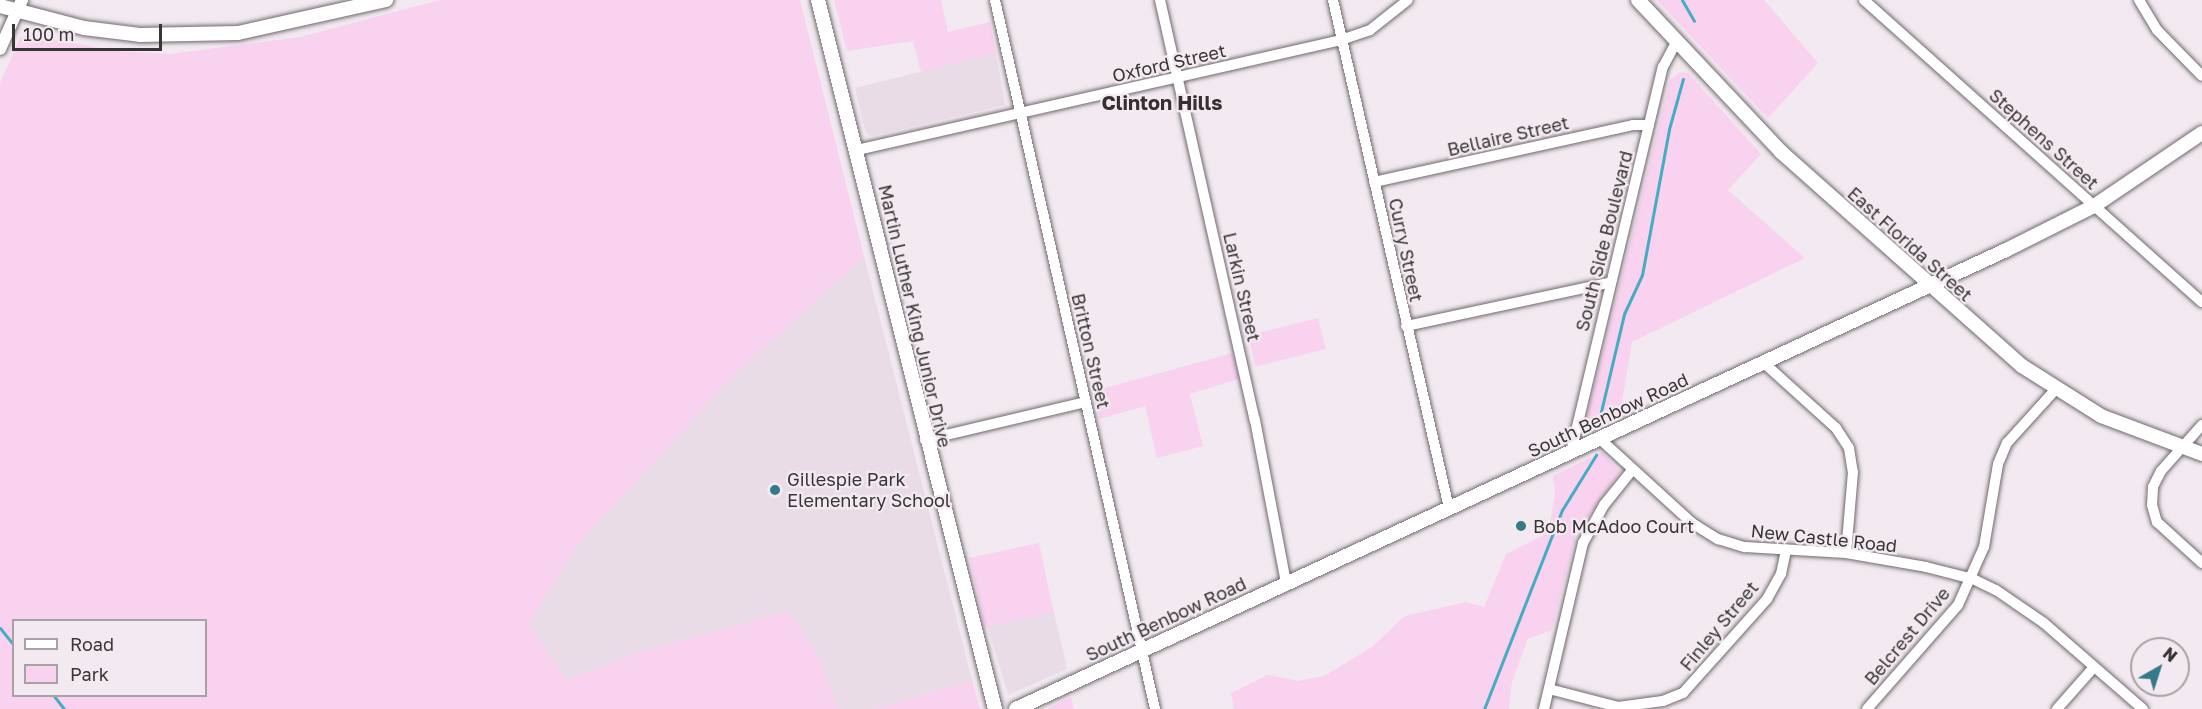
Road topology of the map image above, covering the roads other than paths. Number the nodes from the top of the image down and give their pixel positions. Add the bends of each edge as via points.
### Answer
1 (387, 0) edge
2 (818, 0) edge
3 (995, 0) edge
4 (1160, 0) edge
5 (1333, 0) edge
6 (1408, 0) edge
7 (1638, 0) edge
8 (1864, 0) edge
9 (2139, 0) edge
10 (0, 6) edge
11 (19, 6) edge
12 (1341, 40) junction
13 (1677, 41) junction
14 (0, 49) edge
15 (2202, 76) edge
16 (1177, 79) junction
17 (1019, 113) junction
18 (1649, 125) junction
19 (2202, 133) edge
20 (857, 150) junction
21 (1374, 182) junction
22 (2094, 206) junction
23 (1609, 283) junction
24 (1929, 285) junction
25 (2202, 302) edge
26 (1406, 326) junction
27 (1764, 363) junction
28 (2055, 390) junction
29 (1086, 402) junction
30 (2202, 425) edge
31 (1600, 439) junction
32 (926, 440) junction
33 (2183, 447) junction
34 (1571, 452) junction
35 (2202, 454) edge
36 (1633, 469) junction
37 (1449, 508) junction
38 (1786, 550) junction
39 (1846, 553) junction
40 (2202, 563) edge
41 (1973, 579) junction
42 (1286, 583) junction
43 (1140, 650) junction
44 (2094, 667) junction
45 (1548, 689) junction
46 (995, 709) edge
47 (1016, 709) edge
48 (1155, 709) edge
49 (1544, 709) edge
50 (1867, 709) edge
51 (2057, 709) edge
52 (2143, 709) edge

1 - 11 main road via 238,33 140,35 84,28
2 - 20 main road, Martin Luther King Junior Drive
3 - 17 street, Britton Street
4 - 16 street, Larkin Street
5 - 12 street, Curry Street
6 - 12 street, Oxford Street via 1370,30
7 - 13 main road, East Florida Street
8 - 22 street, Stephens Street
9 - 15 street via 2157,30
10 - 11 main road
11 - 14 street
12 - 16 street, Oxford Street
12 - 21 street, Curry Street
13 - 18 street, South Side Boulevard via 1664,67
13 - 24 main road, East Florida Street via 1781,152
16 - 17 street, Oxford Street
16 - 42 street, Larkin Street via 1256,420
17 - 20 street, Oxford Street
17 - 29 street, Britton Street
18 - 21 street, Bellaire Street via 1634,125
18 - 23 street, South Side Boulevard
19 - 22 main road, South Benbow Road
20 - 32 main road, Martin Luther King Junior Drive
21 - 26 street, Curry Street
22 - 24 main road, South Benbow Road
22 - 25 street, Stephens Street
23 - 26 street
23 - 34 street, South Side Boulevard
24 - 27 main road, South Benbow Road
24 - 28 main road, East Florida Street
26 - 37 street, Curry Street
27 - 31 main road, South Benbow Road
27 - 39 street via 1836,428 1849,447 1853,472
28 - 33 main road, East Florida Street via 2101,416
28 - 41 street, Belcrest Drive via 2007,443 1998,464 1984,547
29 - 32 street
29 - 43 street, Britton Street
30 - 33 street
31 - 34 main road, South Benbow Road
31 - 36 street, New Castle Road
32 - 46 main road, Martin Luther King Junior Drive
33 - 35 main road, East Florida Street
33 - 40 street via 2153,486 2152,505 2157,522
34 - 37 main road, South Benbow Road
36 - 38 street, New Castle Road via 1692,523 1718,539 1745,547
36 - 45 street via 1604,505 1583,543
37 - 42 main road, South Benbow Road
38 - 39 street, New Castle Road
38 - 45 street, Finley Street via 1780,574 1767,599 1683,693 1663,701 1618,707
39 - 41 street, New Castle Road
41 - 44 street, New Castle Road via 2018,603
41 - 50 street, Belcrest Drive via 1958,605
42 - 43 main road, South Benbow Road
43 - 47 main road, South Benbow Road
43 - 48 street, Britton Street
44 - 51 street
44 - 52 street, New Castle Road
45 - 49 street

